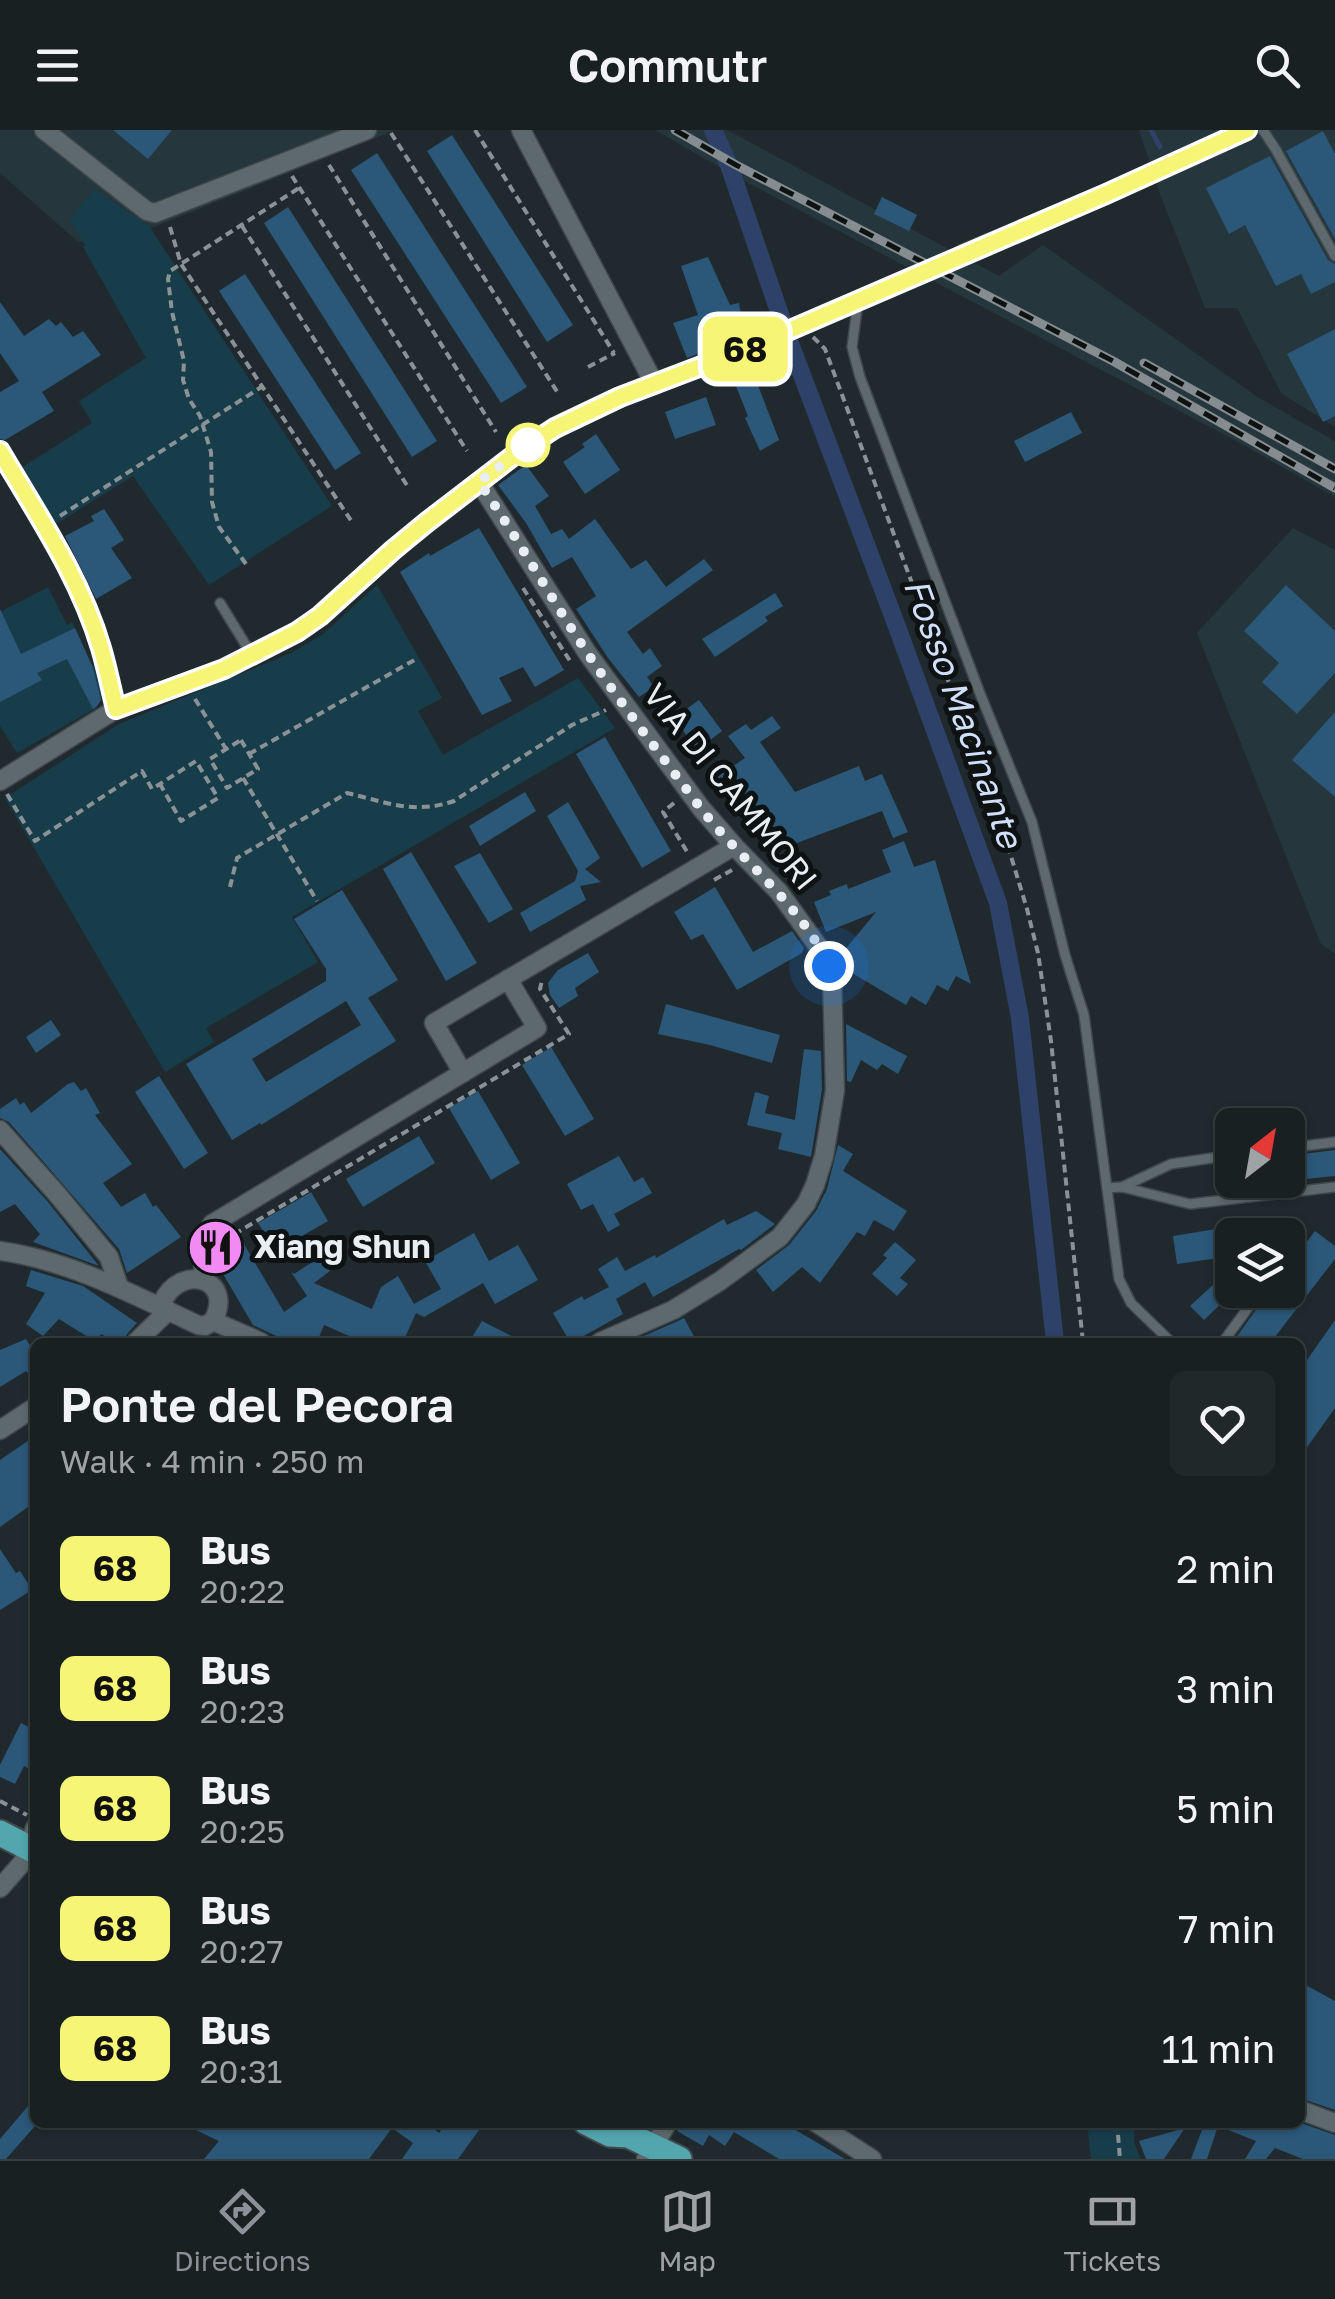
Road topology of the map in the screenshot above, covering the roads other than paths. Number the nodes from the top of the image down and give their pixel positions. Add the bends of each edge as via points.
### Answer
1 (44, 130) edge
2 (367, 130) edge
3 (521, 130) edge
4 (1247, 130) edge
5 (1263, 130) edge
6 (964, 254) tunnel mouth
7 (1335, 256) edge
8 (911, 277) tunnel mouth
9 (845, 305) junction
10 (654, 384) junction
11 (0, 452) edge
12 (479, 482) junction
13 (220, 604) dead end
14 (252, 655) junction
15 (116, 709) junction
16 (2, 786) edge
17 (734, 846) junction
18 (508, 980) junction
19 (463, 1073) junction
20 (0, 1130) edge
21 (1335, 1142) edge
22 (1305, 1146) edge
23 (1215, 1158) edge
24 (1122, 1187) junction
25 (1335, 1187) edge
26 (1107, 1188) junction
27 (0, 1251) edge
28 (203, 1280) junction
29 (119, 1288) junction
30 (1248, 1308) edge
31 (168, 1311) junction
32 (213, 1321) junction
33 (140, 1338) edge
34 (251, 1338) edge
35 (610, 1338) edge
36 (1167, 1338) edge
37 (1226, 1338) edge
38 (30, 1410) edge
39 (0, 1430) edge
40 (0, 1817) edge
41 (0, 1834) edge
42 (30, 1834) edge
43 (30, 1836) edge
44 (30, 1844) edge
45 (0, 1888) edge
46 (1305, 2112) edge
47 (1335, 2123) edge
48 (598, 2128) edge
49 (665, 2128) edge
50 (823, 2128) edge
51 (624, 2129) edge
52 (650, 2153) edge
53 (678, 2159) edge
54 (872, 2159) edge

1 - 2 street via 155,213
3 - 10 street
4 - 6 street
5 - 7 lane
8 - 9 street
9 - 10 street
9 - 26 lane via 860,377 1032,822 1084,1015
10 - 12 street via 555,428
11 - 15 street via 89,614
12 - 14 street via 320,616
12 - 17 street, VIA DI CAMMORI via 588,654
13 - 14 lane
14 - 15 street
15 - 16 street
17 - 18 street
17 - 35 street, VIA DI CAMMORI via 779,892 829,966 836,1078 824,1156 810,1196 780,1237 690,1301
18 - 19 street via 434,1024
18 - 19 street via 538,1028
19 - 28 street via 212,1224 204,1238
20 - 29 street via 109,1257
21 - 22 lane
23 - 24 lane via 1171,1164
24 - 25 lane via 1190,1204
24 - 26 lane
26 - 36 lane via 1119,1279 1131,1303
27 - 29 street via 43,1258
28 - 31 street via 174,1286 162,1303
28 - 32 street via 218,1299
29 - 31 street
30 - 37 lane
31 - 32 street via 198,1325
31 - 33 street
32 - 34 street
38 - 39 street
40 - 42 main road
41 - 43 main road
44 - 45 street
46 - 47 street
48 - 51 main road via 610,2134
49 - 52 street
50 - 54 street
51 - 52 main road
52 - 53 main road

